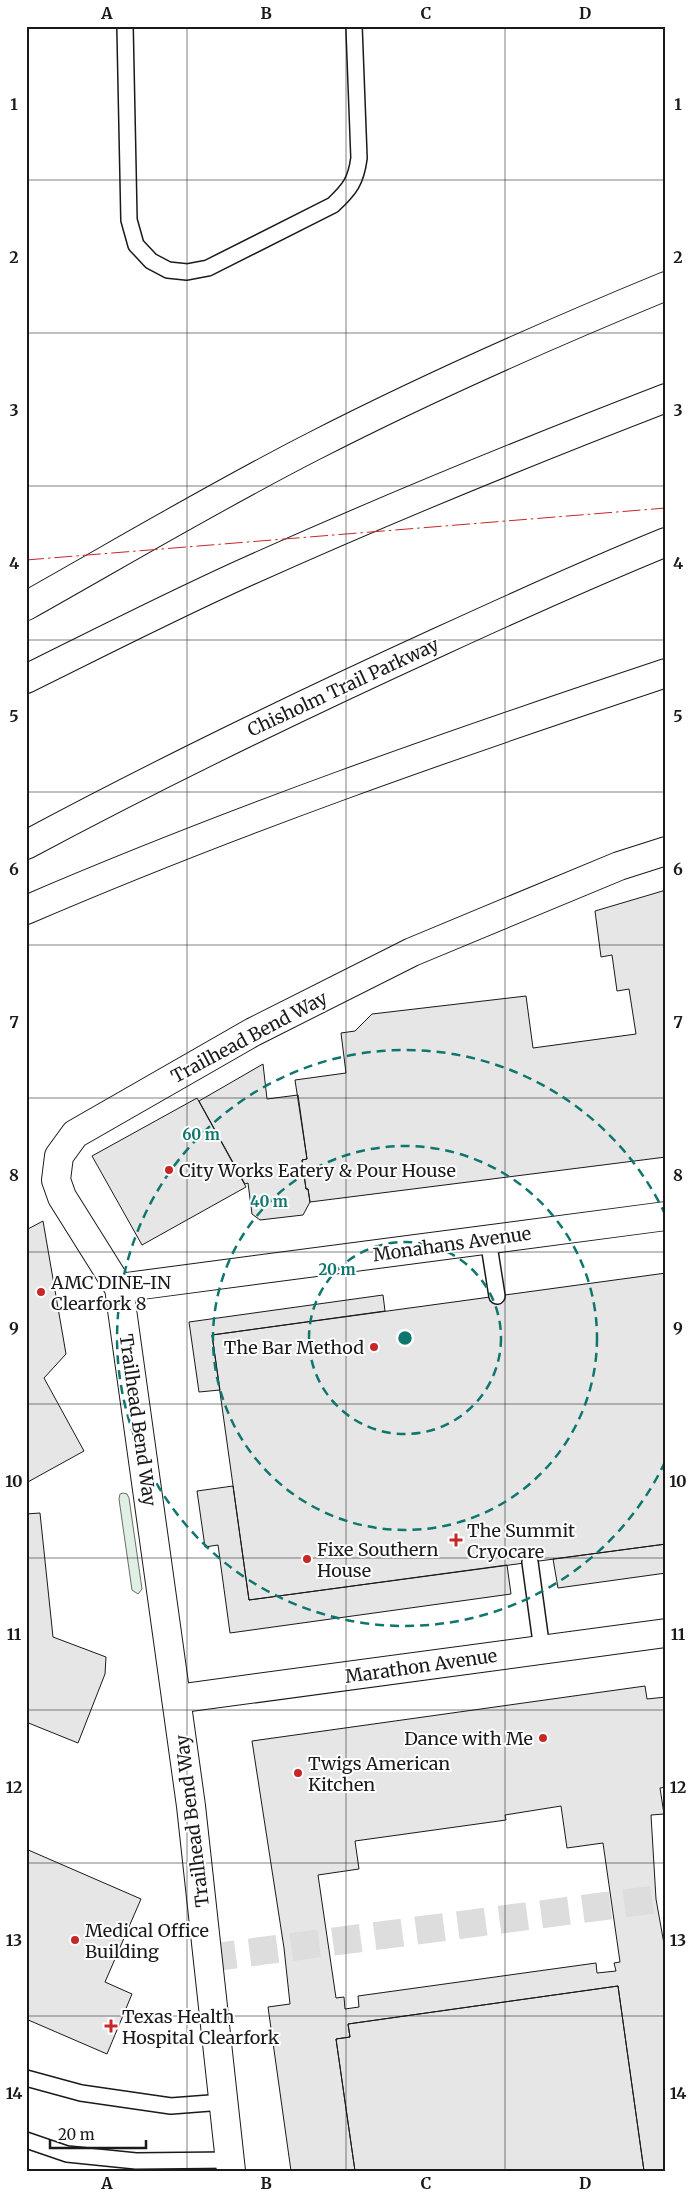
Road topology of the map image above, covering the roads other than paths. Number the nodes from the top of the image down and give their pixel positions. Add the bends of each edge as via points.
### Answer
1 (125, 26) edge
2 (354, 26) edge
3 (666, 286) edge
4 (666, 398) edge
5 (666, 542) edge
6 (26, 606) edge
7 (666, 673) edge
8 (26, 679) edge
9 (26, 845) edge
10 (666, 850) edge
11 (26, 910) edge
12 (666, 1216) edge
13 (488, 1240) junction
14 (119, 1288) junction
15 (497, 1296) dead end
16 (530, 1562) dead end
17 (666, 1633) edge
18 (542, 1650) junction
19 (176, 1699) junction
20 (26, 2078) edge
21 (223, 2102) junction
22 (26, 2140) edge
23 (231, 2166) edge

1 - 2 lane via 129,220 136,245 151,261 168,270 187,272 208,268 334,205 348,191 357,175 359,158
3 - 6 main road via 542,338 314,446 208,502
4 - 8 main road via 355,524 249,571
5 - 9 main road, Chisholm Trail Parkway via 571,580 333,690
7 - 11 main road via 292,803
10 - 14 main road, Trailhead Bend Way via 618,866 412,952 253,1032 75,1134 59,1156 56,1180 62,1197
12 - 13 main road, Monahans Avenue
13 - 14 main road, Monahans Avenue
13 - 15 lane
14 - 19 main road, Trailhead Bend Way
16 - 18 lane
17 - 18 main road, Marathon Avenue
18 - 19 main road, Marathon Avenue
19 - 21 main road, Trailhead Bend Way via 191,1806
20 - 21 lane via 81,2093 171,2106
21 - 23 main road, Trailhead Bend Way
22 - 23 lane via 67,2154 136,2162

